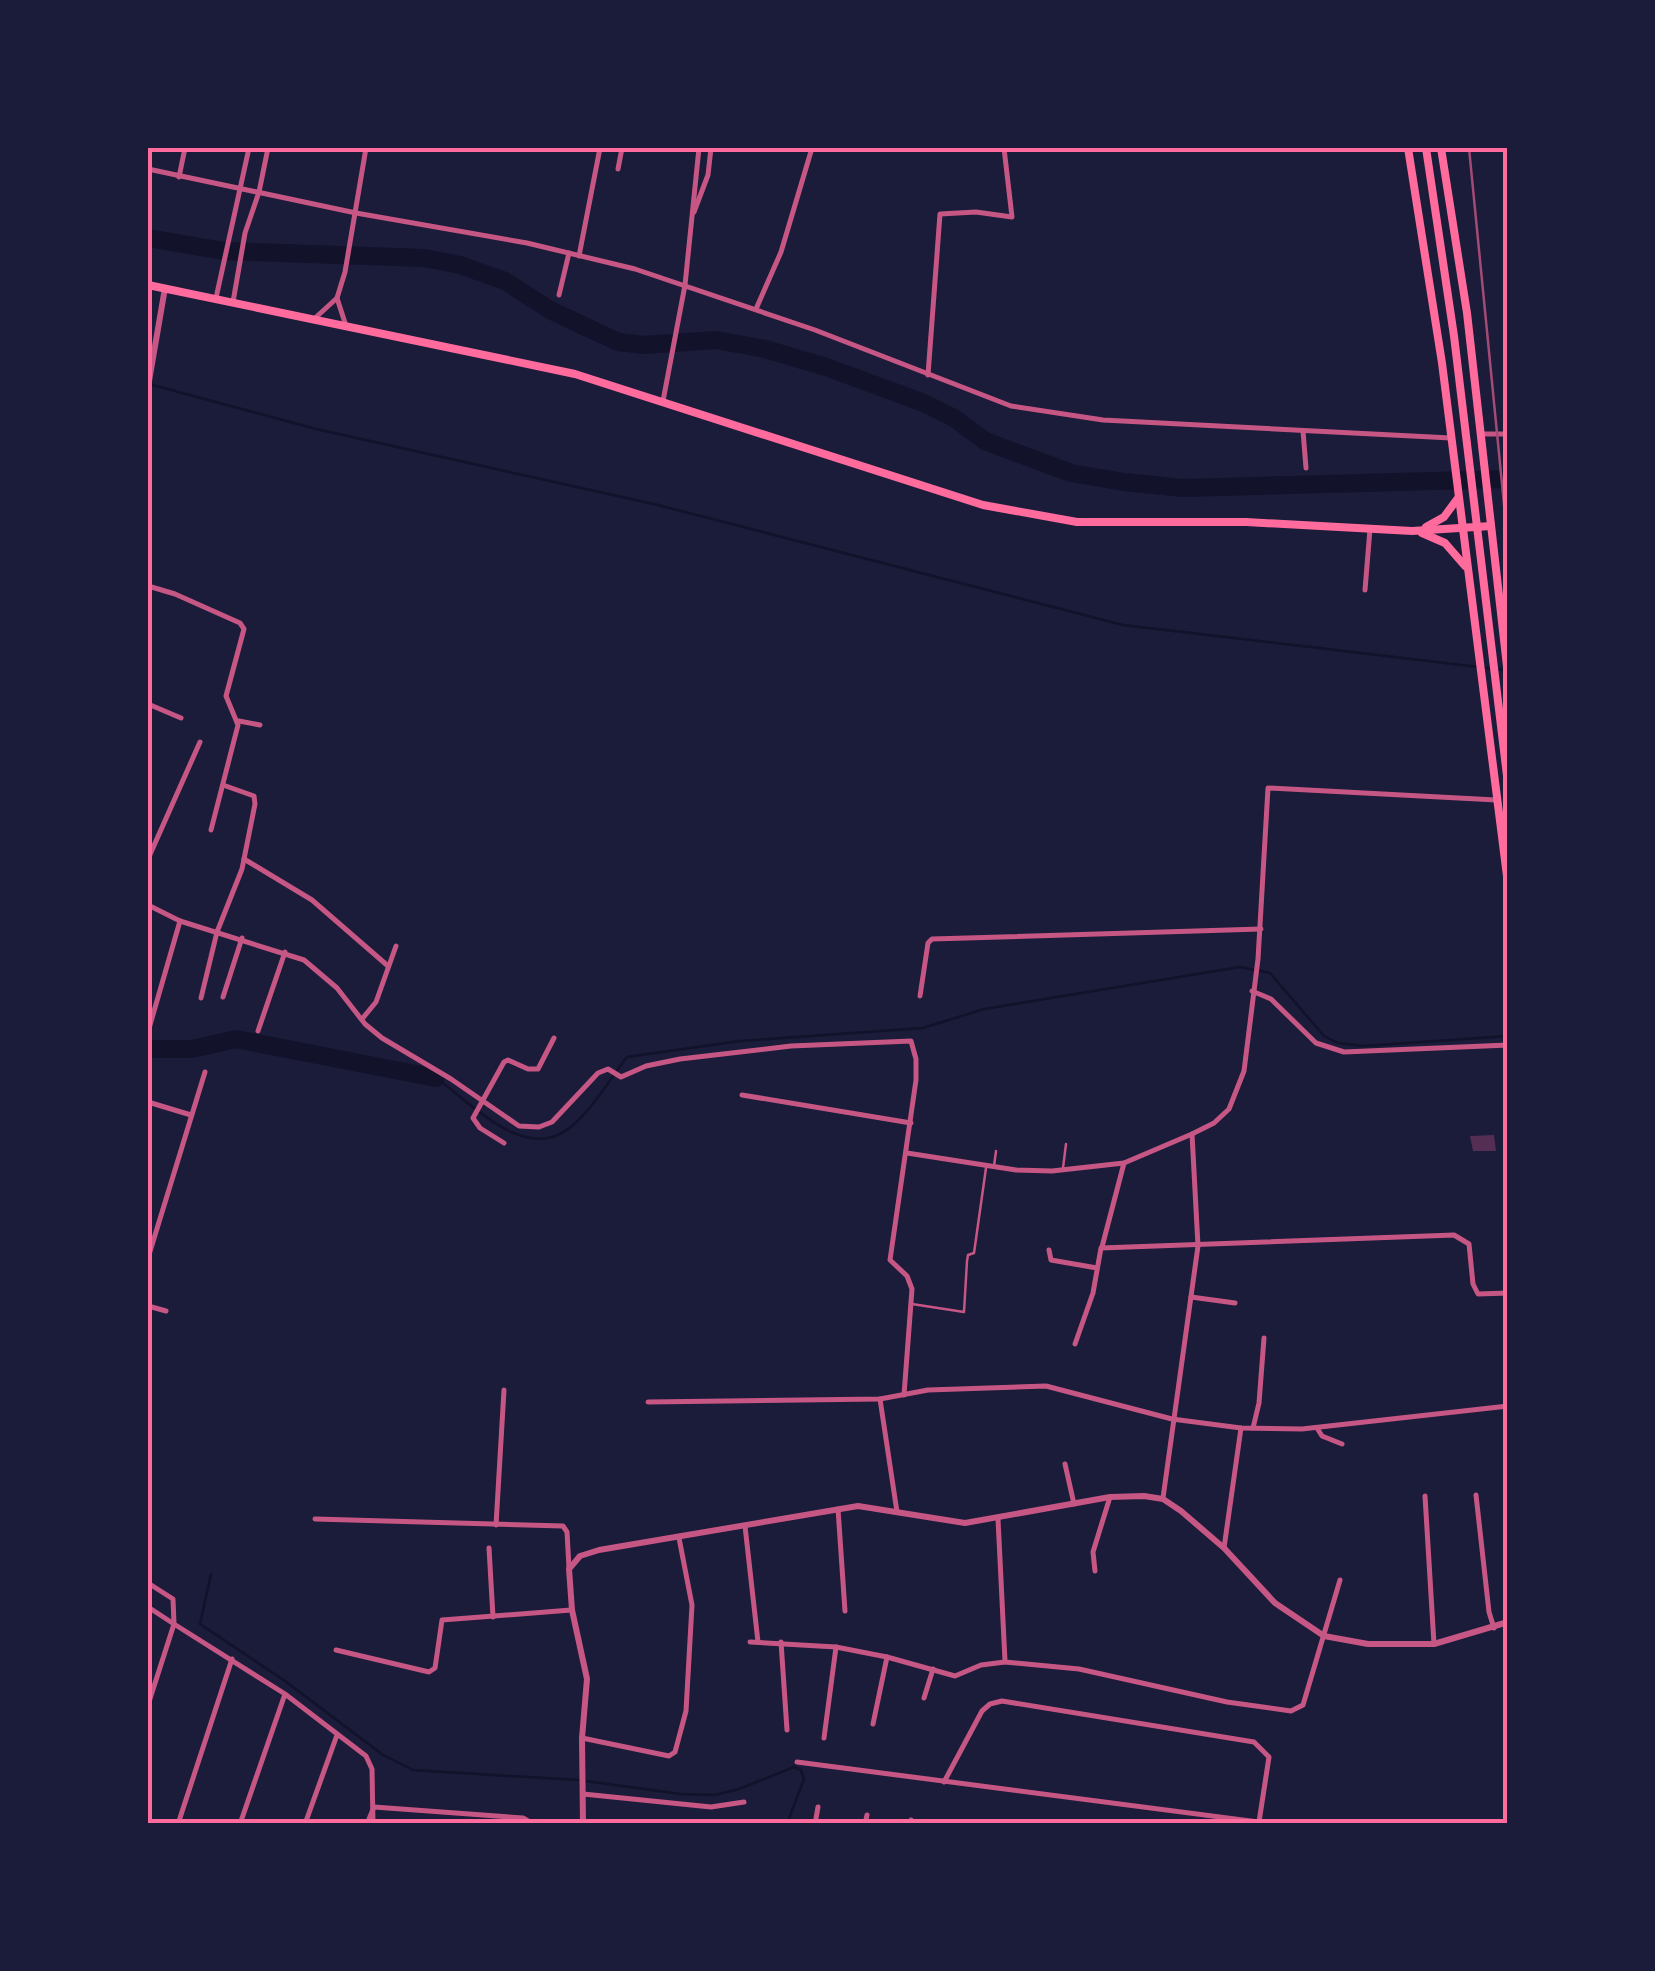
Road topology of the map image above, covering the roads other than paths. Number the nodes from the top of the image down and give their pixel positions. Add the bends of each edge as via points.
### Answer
1 (185, 148) edge
2 (249, 148) edge
3 (268, 148) edge
4 (365, 148) edge
5 (600, 148) edge
6 (622, 148) edge
7 (700, 148) edge
8 (711, 148) edge
9 (812, 148) edge
10 (1004, 148) edge
11 (1408, 148) edge
12 (1424, 148) edge
13 (1440, 148) edge
14 (148, 169) edge
15 (618, 169) dead end
16 (179, 177) junction
17 (240, 188) junction
18 (259, 192) junction
19 (356, 213) junction
20 (691, 222) junction
21 (230, 230) junction
22 (245, 234) junction
23 (569, 253) junction
24 (579, 256) junction
25 (148, 285) edge
26 (685, 286) junction
27 (165, 288) junction
28 (559, 295) dead end
29 (216, 298) junction
30 (336, 298) junction
31 (232, 302) junction
32 (756, 309) junction
33 (314, 319) junction
34 (346, 326) junction
35 (150, 373) edge
36 (928, 375) junction
37 (148, 386) edge
38 (664, 401) junction
39 (1302, 430) junction
40 (1482, 434) junction
41 (1508, 434) edge
42 (1450, 438) junction
43 (1306, 468) dead end
44 (1458, 497) junction
45 (1489, 506) junction
46 (1460, 509) junction
47 (1492, 526) junction
48 (1462, 528) junction
49 (1370, 529) junction
50 (1412, 531) junction
51 (1467, 570) junction
52 (148, 586) edge
53 (1365, 590) dead end
54 (1505, 625) edge
55 (1506, 659) edge
56 (1508, 674) edge
57 (148, 704) edge
58 (181, 718) dead end
59 (238, 721) junction
60 (260, 725) dead end
61 (200, 742) dead end
62 (1508, 784) edge
63 (222, 785) junction
64 (1496, 800) junction
65 (211, 830) dead end
66 (148, 858) edge
67 (244, 859) junction
68 (1508, 884) edge
69 (148, 905) edge
70 (180, 921) junction
71 (1261, 929) junction
72 (217, 932) junction
73 (242, 938) junction
74 (396, 946) dead end
75 (285, 952) junction
76 (388, 966) junction
77 (1252, 991) junction
78 (920, 996) dead end
79 (223, 997) dead end
80 (201, 998) dead end
81 (363, 1021) junction
82 (258, 1031) dead end
83 (148, 1032) edge
84 (554, 1038) dead end
85 (1508, 1046) edge
86 (205, 1072) dead end
87 (742, 1095) dead end
88 (148, 1102) edge
89 (484, 1103) junction
90 (191, 1115) junction
91 (912, 1122) junction
92 (1192, 1134) junction
93 (504, 1144) dead end
94 (1066, 1144) dead end
95 (996, 1151) dead end
96 (907, 1153) junction
97 (1124, 1163) junction
98 (990, 1167) junction
99 (1063, 1170) junction
100 (1198, 1246) junction
101 (1101, 1248) junction
102 (1049, 1250) dead end
103 (148, 1258) edge
104 (1097, 1268) junction
105 (1508, 1293) edge
106 (1191, 1297) junction
107 (911, 1304) junction
108 (1235, 1304) dead end
109 (148, 1306) edge
110 (166, 1310) dead end
111 (1264, 1338) dead end
112 (1075, 1344) dead end
113 (504, 1390) dead end
114 (904, 1394) junction
115 (880, 1399) junction
116 (648, 1402) dead end
117 (1508, 1406) edge
118 (1172, 1419) junction
119 (1241, 1428) junction
120 (1253, 1428) junction
121 (1317, 1428) junction
122 (1342, 1444) dead end
123 (1064, 1464) dead end
124 (1476, 1495) dead end
125 (1110, 1496) junction
126 (1425, 1496) dead end
127 (1163, 1500) junction
128 (1074, 1504) junction
129 (838, 1509) junction
130 (897, 1512) junction
131 (315, 1519) dead end
132 (998, 1519) junction
133 (496, 1525) junction
134 (745, 1526) junction
135 (679, 1538) junction
136 (489, 1548) dead end
137 (1224, 1548) junction
138 (569, 1568) junction
139 (1095, 1571) dead end
140 (1340, 1580) dead end
141 (148, 1583) edge
142 (148, 1607) edge
143 (572, 1610) junction
144 (845, 1611) dead end
145 (492, 1617) junction
146 (1508, 1622) edge
147 (174, 1624) junction
148 (1494, 1628) junction
149 (1324, 1636) junction
150 (781, 1642) junction
151 (1434, 1644) junction
152 (836, 1647) junction
153 (336, 1650) dead end
154 (888, 1657) junction
155 (232, 1659) junction
156 (1006, 1662) junction
157 (933, 1669) junction
158 (285, 1694) junction
159 (924, 1698) dead end
160 (148, 1705) edge
161 (873, 1724) dead end
162 (787, 1730) dead end
163 (337, 1735) junction
164 (582, 1738) junction
165 (824, 1738) dead end
166 (797, 1762) dead end
167 (944, 1783) junction
168 (583, 1793) junction
169 (744, 1802) dead end
170 (818, 1806) dead end
171 (374, 1807) junction
172 (866, 1814) dead end
173 (1259, 1822) edge
174 (178, 1824) edge
175 (240, 1824) edge
176 (306, 1824) edge
177 (370, 1824) edge
178 (533, 1824) edge
179 (583, 1824) edge
180 (815, 1824) edge
181 (865, 1824) edge
182 (1274, 1824) edge

1 - 16 street
2 - 17 street
3 - 18 street
4 - 19 street
5 - 24 street
6 - 15 street
7 - 20 street
8 - 20 street
9 - 32 street
10 - 36 street via 1012,216 940,214
11 - 42 highway
12 - 62 highway via 1454,336
13 - 40 highway
14 - 16 street
16 - 17 street
17 - 18 street
17 - 21 street
18 - 19 street
18 - 22 street
19 - 23 street
19 - 30 street
20 - 26 street
21 - 22 street
21 - 29 street
22 - 31 street
23 - 24 street
23 - 28 street
24 - 26 street
25 - 27 highway
26 - 32 street
26 - 38 street
27 - 29 highway
27 - 35 street
29 - 31 highway
30 - 33 street
30 - 34 street
31 - 33 highway
32 - 36 street
33 - 34 highway
34 - 38 highway via 574,374
35 - 37 street
36 - 39 street via 1047,414
38 - 49 highway via 1007,512 1077,522
39 - 42 street
39 - 43 street
40 - 41 street
40 - 45 highway
42 - 44 highway
44 - 46 highway
44 - 50 highway via 1434,524
45 - 46 highway via 1472,515
45 - 47 highway
46 - 48 highway
47 - 48 highway
47 - 54 highway
48 - 50 highway
48 - 51 highway
49 - 50 highway
49 - 53 street
50 - 51 highway via 1445,543
51 - 64 highway
52 - 59 street via 243,626 226,696
54 - 55 highway
55 - 56 highway
57 - 58 street
59 - 60 street
59 - 63 street
61 - 66 street
63 - 65 street
63 - 67 street via 255,798
64 - 68 highway
64 - 71 street via 1268,788
67 - 72 street
67 - 76 street via 312,900
69 - 70 street
70 - 72 street
70 - 83 street
71 - 77 street
71 - 78 street via 932,940
72 - 73 street
72 - 80 street
73 - 75 street
73 - 79 street
74 - 76 street
75 - 81 street via 317,970
75 - 82 street
76 - 81 street
77 - 85 street via 1271,999 1316,1043 1344,1052
77 - 92 street via 1244,1071 1229,1109
81 - 89 street
84 - 89 street via 538,1069 504,1062
86 - 90 street
87 - 91 street
88 - 90 street
89 - 91 street via 519,1126 539,1127 558,1118 608,1069 619,1076 680,1059 909,1040 916,1058
89 - 93 street via 474,1121
90 - 103 street
91 - 96 street
92 - 97 street
92 - 100 street
94 - 99 lane
95 - 98 lane
96 - 98 street
96 - 107 street via 890,1260 908,1278
97 - 99 street
97 - 101 street
98 - 99 street
98 - 107 lane via 974,1253 968,1255 964,1312
100 - 101 street
100 - 105 street via 1454,1235 1470,1244 1478,1294
100 - 106 street
101 - 104 street
102 - 104 street via 1051,1260
104 - 112 street
106 - 108 street
106 - 118 street
107 - 114 street
109 - 110 street
111 - 120 street
113 - 133 street
114 - 115 street
114 - 118 street via 1046,1386
115 - 116 street
115 - 130 street
117 - 121 street
118 - 119 street
118 - 127 street
119 - 120 street
119 - 137 street
120 - 121 street
121 - 122 street
123 - 128 street
124 - 148 street
125 - 127 street
125 - 128 street
125 - 139 street via 1092,1552
126 - 151 street
127 - 137 street
128 - 132 street
129 - 130 street
129 - 134 street
129 - 144 street
130 - 132 street via 965,1522
131 - 133 street
132 - 156 street
133 - 138 street via 563,1526
134 - 135 street
134 - 150 street via 754,1642
135 - 138 street via 586,1554
135 - 164 street via 692,1605 686,1711 675,1752
136 - 145 street
137 - 149 street via 1275,1603
138 - 143 street
140 - 149 street
141 - 147 street via 173,1599
142 - 147 street
143 - 145 street
143 - 164 street via 587,1679
145 - 153 street via 442,1621 429,1672
146 - 148 street
147 - 155 street
147 - 160 street
148 - 151 street
149 - 151 street
149 - 156 street via 1302,1705 1290,1710 1078,1669
150 - 152 street
150 - 162 street
152 - 154 street
152 - 165 street
154 - 157 street
154 - 161 street
155 - 158 street
155 - 174 street
156 - 157 street via 955,1676
157 - 159 street
158 - 163 street
158 - 175 street
163 - 171 street via 366,1756
163 - 176 street
164 - 168 street
166 - 167 street
167 - 173 street
167 - 173 street via 982,1711 1002,1701 1254,1742 1269,1756
168 - 169 street via 711,1807
168 - 179 street
170 - 180 street
171 - 177 street
171 - 178 street
172 - 181 street
173 - 182 street

